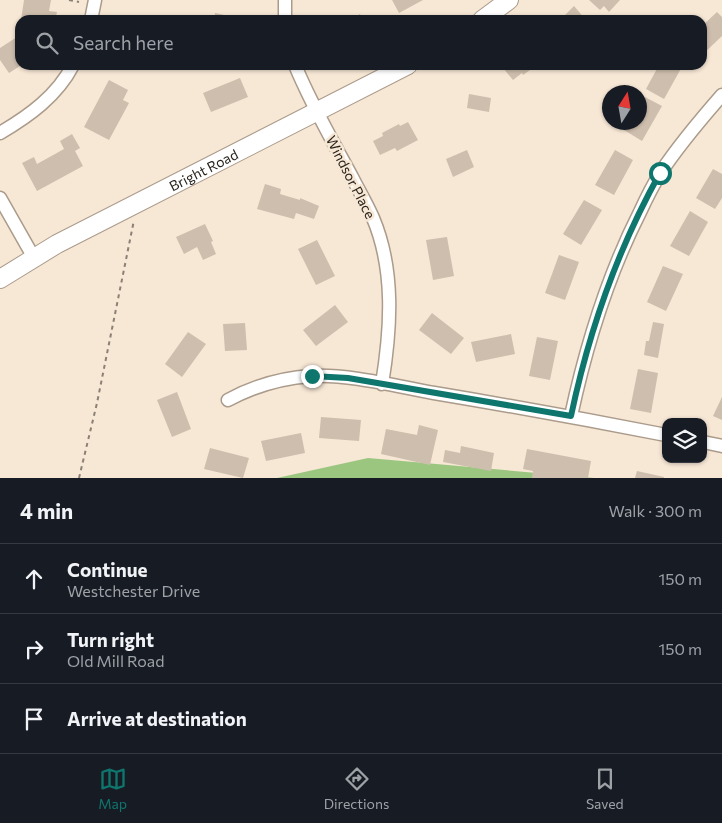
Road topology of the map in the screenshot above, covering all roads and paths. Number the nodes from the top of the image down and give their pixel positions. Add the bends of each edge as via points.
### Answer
1 (69, 0) edge
2 (95, 0) edge
3 (285, 0) edge
4 (509, 0) edge
5 (79, 2) dead end
6 (92, 15) edge
7 (285, 15) edge
8 (489, 15) edge
9 (70, 70) edge
10 (297, 70) edge
11 (398, 70) edge
12 (722, 94) edge
13 (317, 112) junction
14 (0, 133) edge
15 (0, 198) edge
16 (138, 203) junction
17 (34, 258) junction
18 (0, 279) edge
19 (382, 384) junction
20 (228, 400) dead end
21 (571, 416) junction
22 (662, 434) edge
23 (707, 443) edge
24 (722, 446) edge
25 (80, 478) edge

1 - 5 path
2 - 6 street
3 - 7 street
4 - 8 main road
9 - 14 street via 44,102
10 - 13 street, Windsor Place
11 - 13 main road, Bright Road
12 - 21 street via 660,173 631,228 593,327
13 - 16 main road, Bright Road
13 - 19 street, Windsor Place via 373,218 383,251 389,322
15 - 17 street
16 - 17 main road, Bright Road
16 - 25 path
17 - 18 main road, Bright Road
19 - 20 street via 330,376 294,378 260,386
19 - 21 street
21 - 22 street
23 - 24 street

